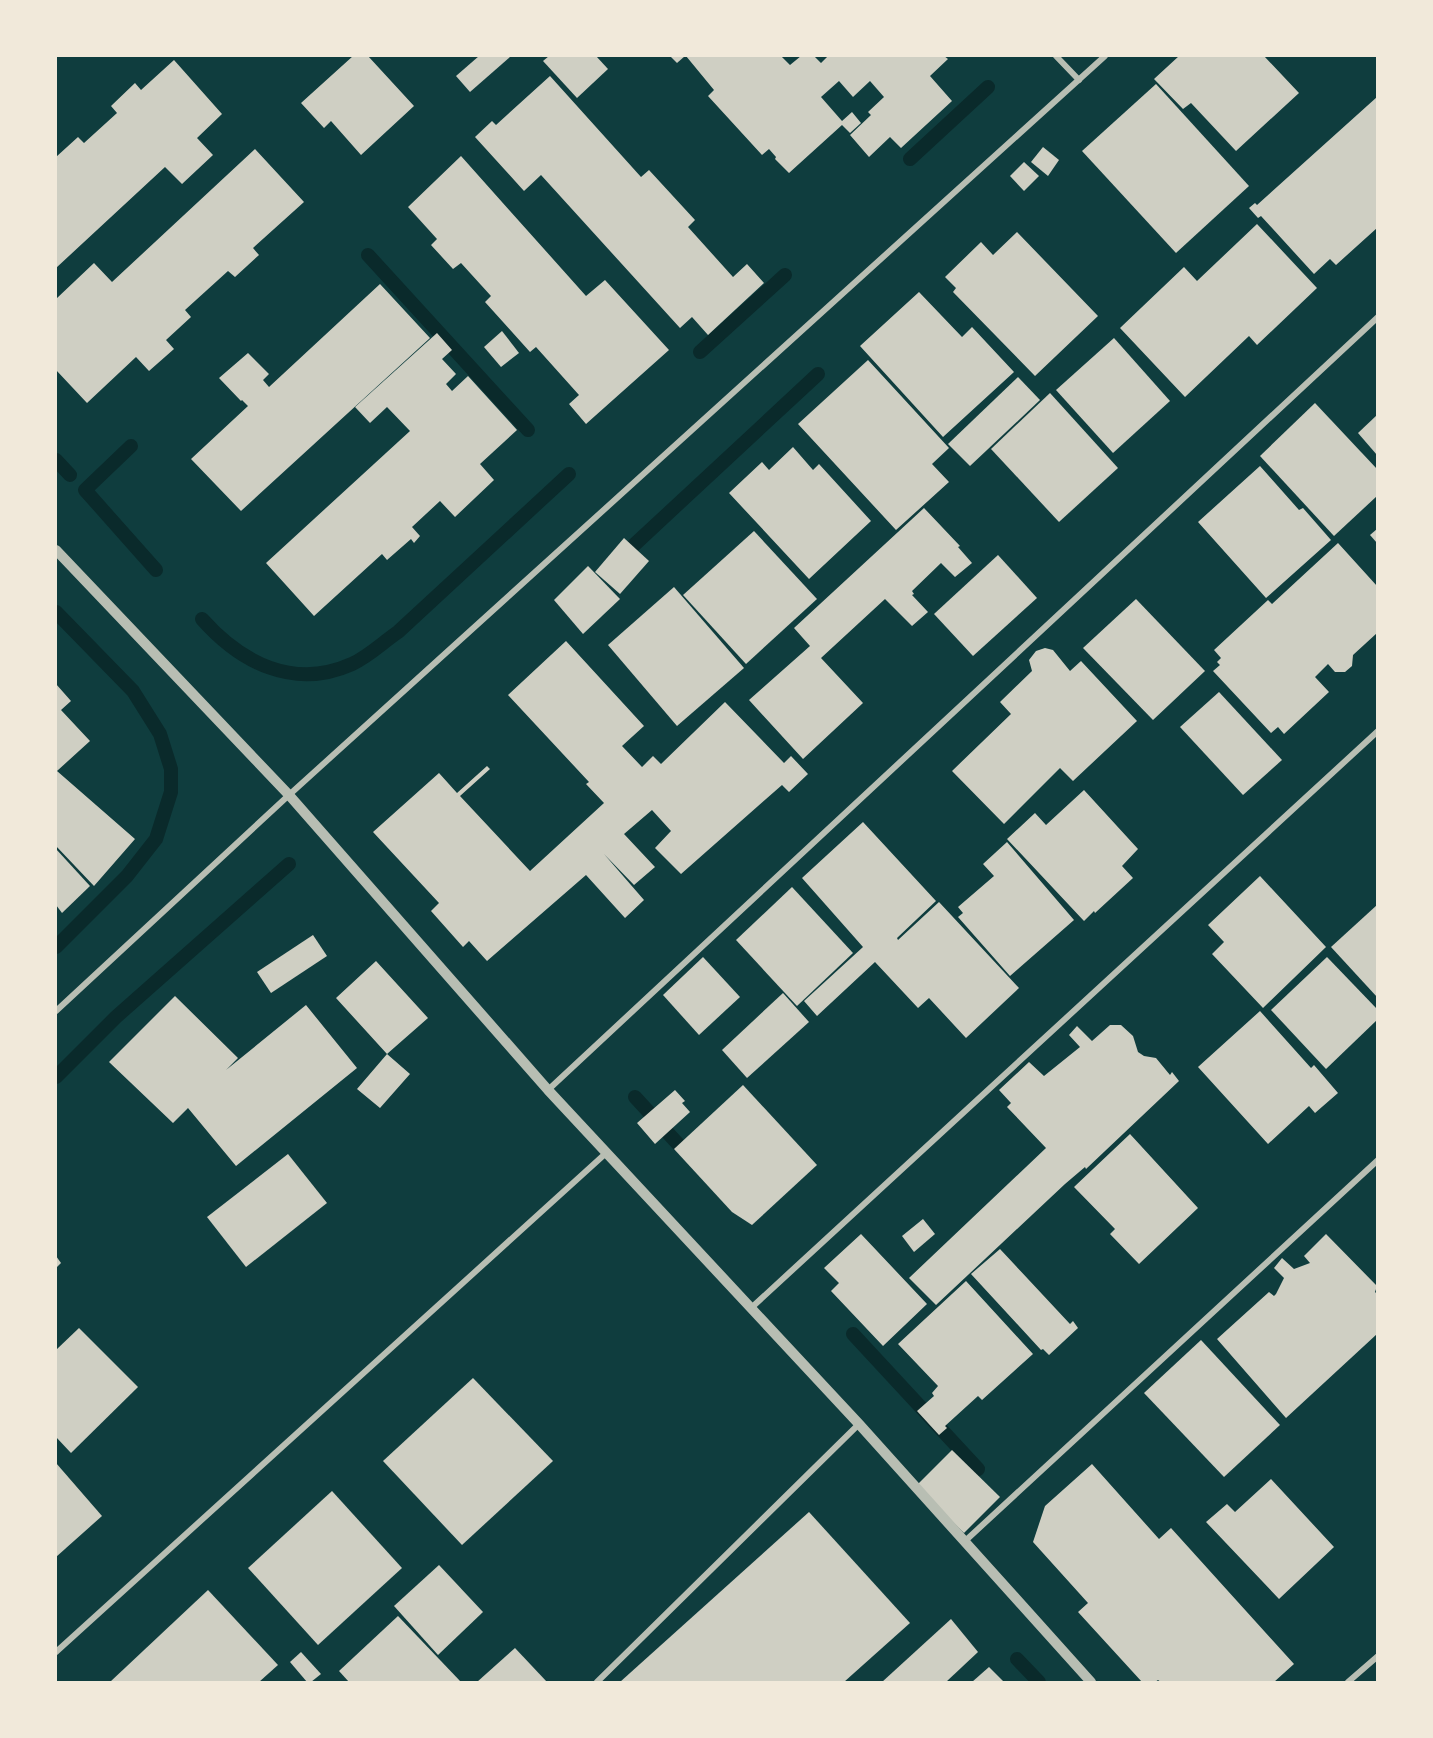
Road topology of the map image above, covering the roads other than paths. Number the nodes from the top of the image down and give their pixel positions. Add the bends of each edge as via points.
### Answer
1 (1056, 56) edge
2 (1105, 56) edge
3 (1079, 80) junction
4 (1377, 317) edge
5 (56, 550) edge
6 (1377, 731) edge
7 (289, 795) junction
8 (56, 1011) edge
9 (548, 1090) junction
10 (605, 1154) junction
11 (1377, 1160) edge
12 (750, 1309) junction
13 (859, 1424) junction
14 (963, 1542) junction
15 (56, 1652) edge
16 (1377, 1656) edge
17 (597, 1683) edge
18 (1091, 1683) edge
19 (1348, 1683) edge

1 - 3 street
2 - 3 street
3 - 7 street
4 - 9 street
5 - 7 street
6 - 12 street
7 - 8 street
7 - 9 street
9 - 10 street
10 - 12 street
10 - 15 street
11 - 14 street
12 - 13 street
13 - 14 street
13 - 17 street
14 - 18 street
16 - 19 street

